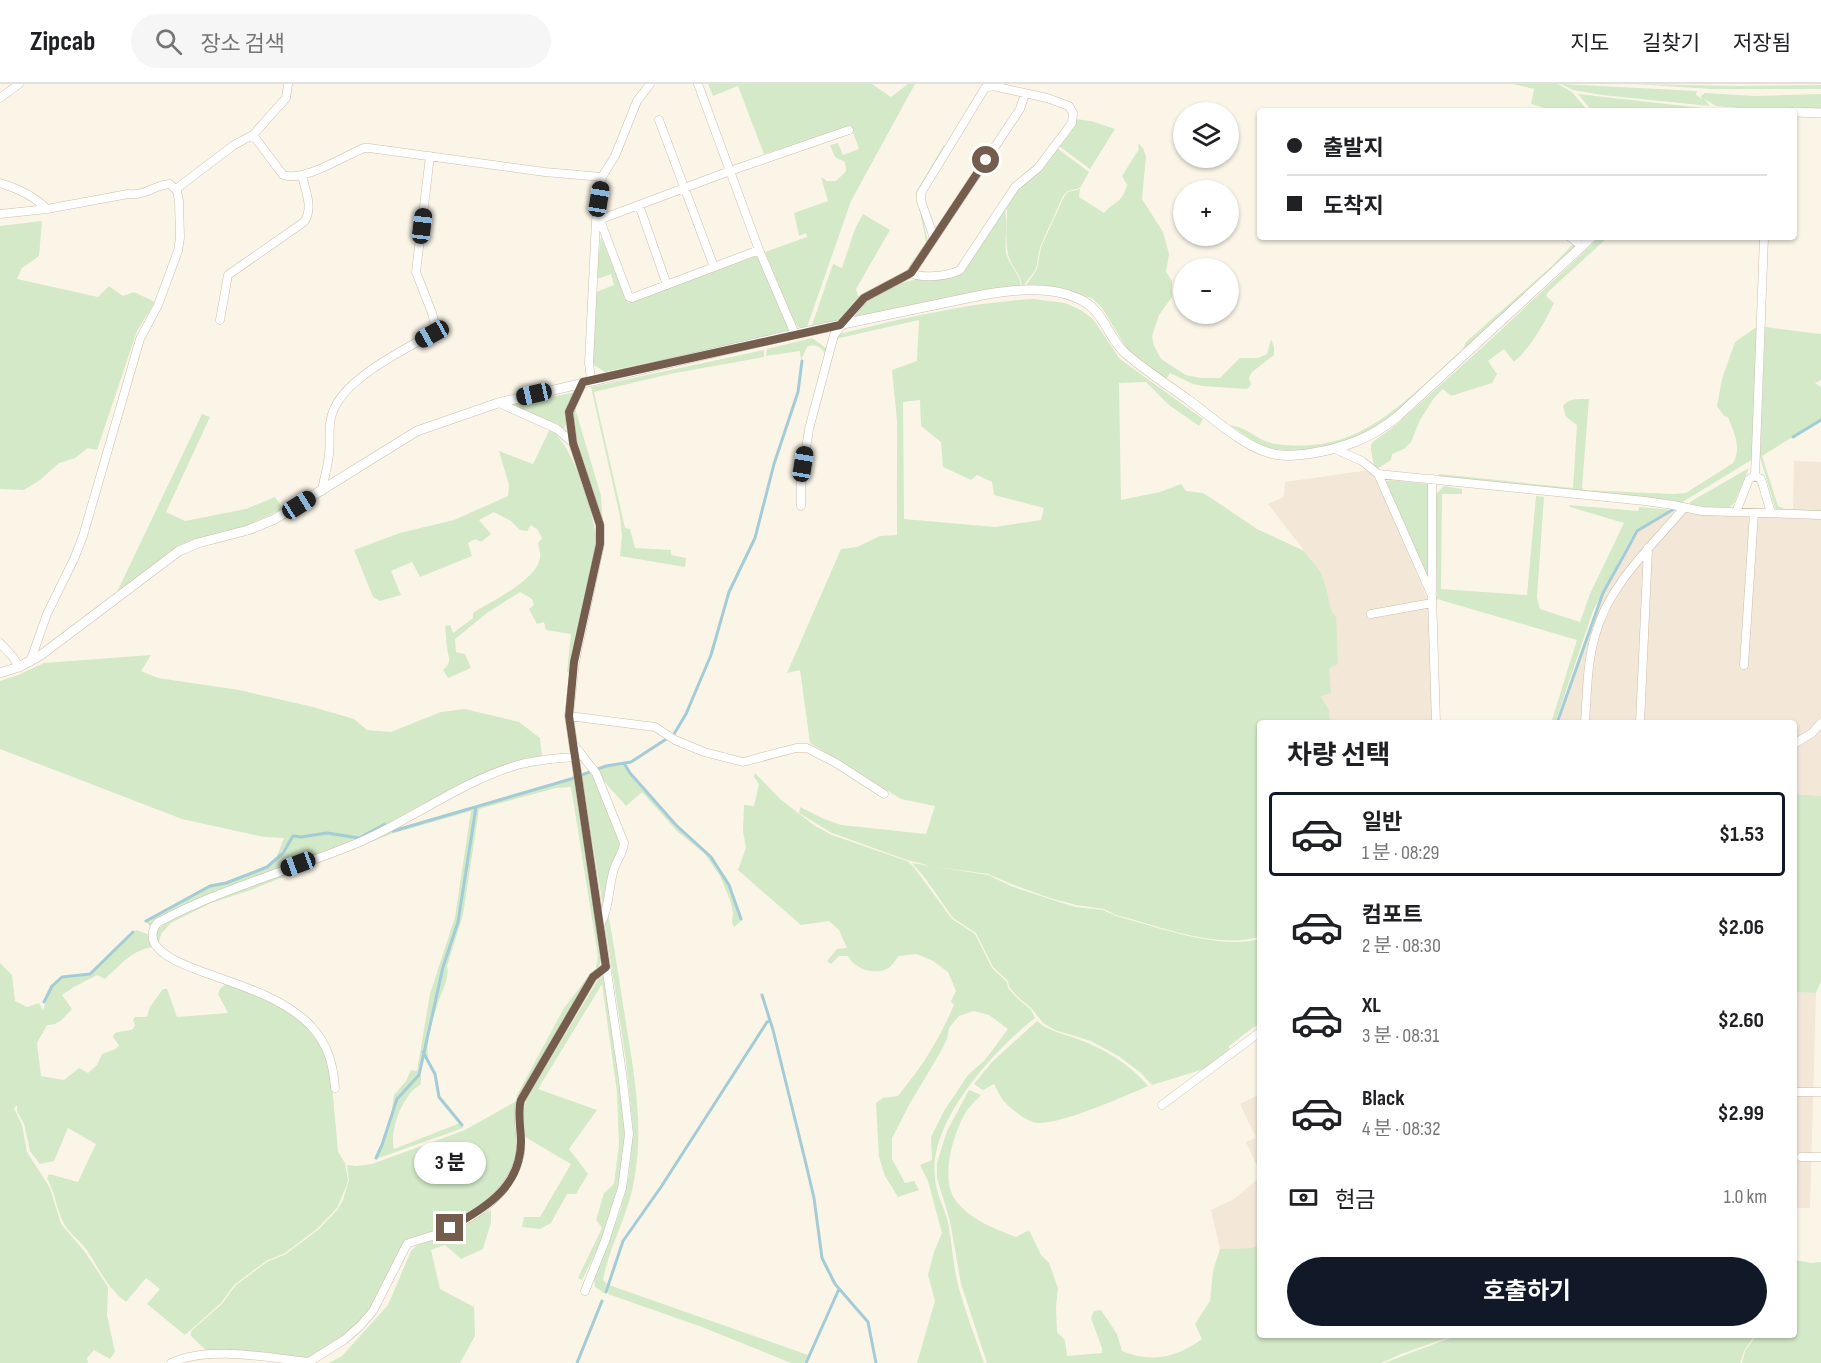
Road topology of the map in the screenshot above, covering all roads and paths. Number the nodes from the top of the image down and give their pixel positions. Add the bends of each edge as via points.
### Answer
1 (19, 84) edge
2 (288, 84) edge
3 (650, 84) edge
4 (698, 84) edge
5 (1025, 94) junction
6 (0, 98) edge
7 (1797, 112) edge
8 (1821, 113) edge
9 (659, 120) dead end
10 (849, 130) dead end
11 (253, 135) junction
12 (430, 156) junction
13 (730, 171) junction
14 (302, 175) junction
15 (602, 177) junction
16 (0, 183) edge
17 (684, 188) junction
18 (176, 189) junction
19 (639, 205) junction
20 (47, 209) junction
21 (0, 214) edge
22 (598, 220) junction
23 (934, 238) junction
24 (1574, 240) edge
25 (1589, 240) edge
26 (1764, 240) edge
27 (1582, 246) junction
28 (759, 250) junction
29 (714, 267) junction
30 (911, 273) junction
31 (667, 285) junction
32 (220, 320) dead end
33 (840, 325) junction
34 (795, 334) junction
35 (587, 381) junction
36 (498, 403) junction
37 (573, 443) junction
38 (1335, 449) junction
39 (1378, 474) junction
40 (1755, 476) junction
41 (1432, 479) junction
42 (322, 491) junction
43 (801, 506) dead end
44 (1684, 508) junction
45 (1736, 512) junction
46 (1754, 513) junction
47 (1771, 513) junction
48 (1821, 515) edge
49 (1648, 548) junction
50 (1432, 600) junction
51 (1371, 614) dead end
52 (0, 643) edge
53 (30, 662) junction
54 (1744, 665) dead end
55 (19, 667) junction
56 (0, 673) edge
57 (569, 716) junction
58 (1436, 720) edge
59 (1585, 720) edge
60 (1640, 720) edge
61 (1821, 723) edge
62 (1797, 742) edge
63 (573, 744) junction
64 (575, 757) junction
65 (884, 794) dead end
66 (600, 925) junction
67 (606, 967) junction
68 (1257, 1034) edge
69 (335, 1088) dead end
70 (1797, 1092) edge
71 (1821, 1092) edge
72 (1162, 1105) dead end
73 (1801, 1157) dead end
74 (1821, 1157) edge
75 (585, 1291) dead end
76 (171, 1363) edge

1 - 6 street
2 - 11 street via 286,98
3 - 15 street via 637,101 615,156
4 - 13 street
5 - 23 street via 1020,109
5 - 23 street via 991,86 982,91 921,193
5 - 30 street via 1066,103 1073,113 1071,123 1038,168 1015,187 960,270 917,276
7 - 8 street
9 - 17 street
10 - 13 street
11 - 14 street via 284,175
11 - 18 street
12 - 14 street via 364,148
12 - 15 street
12 - 42 street via 416,272 436,329 375,367 333,409
13 - 17 street
13 - 28 street
14 - 32 street via 308,216 228,275
15 - 22 street
16 - 20 street via 14,187
17 - 19 street
17 - 29 street
18 - 20 street via 165,184 142,195 128,194
18 - 53 street via 178,251 158,305 140,339 82,537
19 - 22 street
19 - 31 street
20 - 21 street
22 - 31 street via 629,297
22 - 35 street
23 - 30 street
24 - 27 street
25 - 27 street
26 - 40 street
27 - 38 street via 1394,420 1364,439
28 - 29 street
28 - 34 street
29 - 31 street
30 - 33 street via 864,298
33 - 34 street
33 - 38 street via 1008,290 1069,295 1099,314 1130,356 1246,442 1282,455
33 - 43 street via 809,429
34 - 35 street
35 - 36 street
35 - 37 street via 569,412
36 - 37 street via 557,429
36 - 42 street via 417,431
37 - 57 street via 600,525 600,544 574,662
38 - 39 street via 1362,461
39 - 41 street
39 - 50 street
40 - 45 street via 1749,479
40 - 47 street via 1761,479
41 - 44 street
41 - 50 street
42 - 53 street via 262,525 179,551
44 - 45 street
44 - 49 street
45 - 46 street
46 - 47 street
46 - 54 street
47 - 48 street
49 - 59 street via 1616,590 1595,634
49 - 60 street
50 - 51 street
50 - 58 street
52 - 55 street
53 - 55 street
55 - 56 street
57 - 63 street
57 - 65 street via 655,727 704,752 743,762 807,748
61 - 62 street
63 - 64 street
63 - 66 street via 595,771 624,843
64 - 66 street
64 - 69 street via 545,759 502,770 359,842 193,904 153,928 153,941 162,953 275,1001 309,1025 328,1049
66 - 67 street
67 - 75 street via 629,1134 622,1188
67 - 76 street via 593,977 521,1100 519,1156 503,1191 486,1207 450,1228 406,1244 373,1311 360,1326 309,1362 235,1355 189,1357
68 - 72 street
70 - 71 street
73 - 74 street

